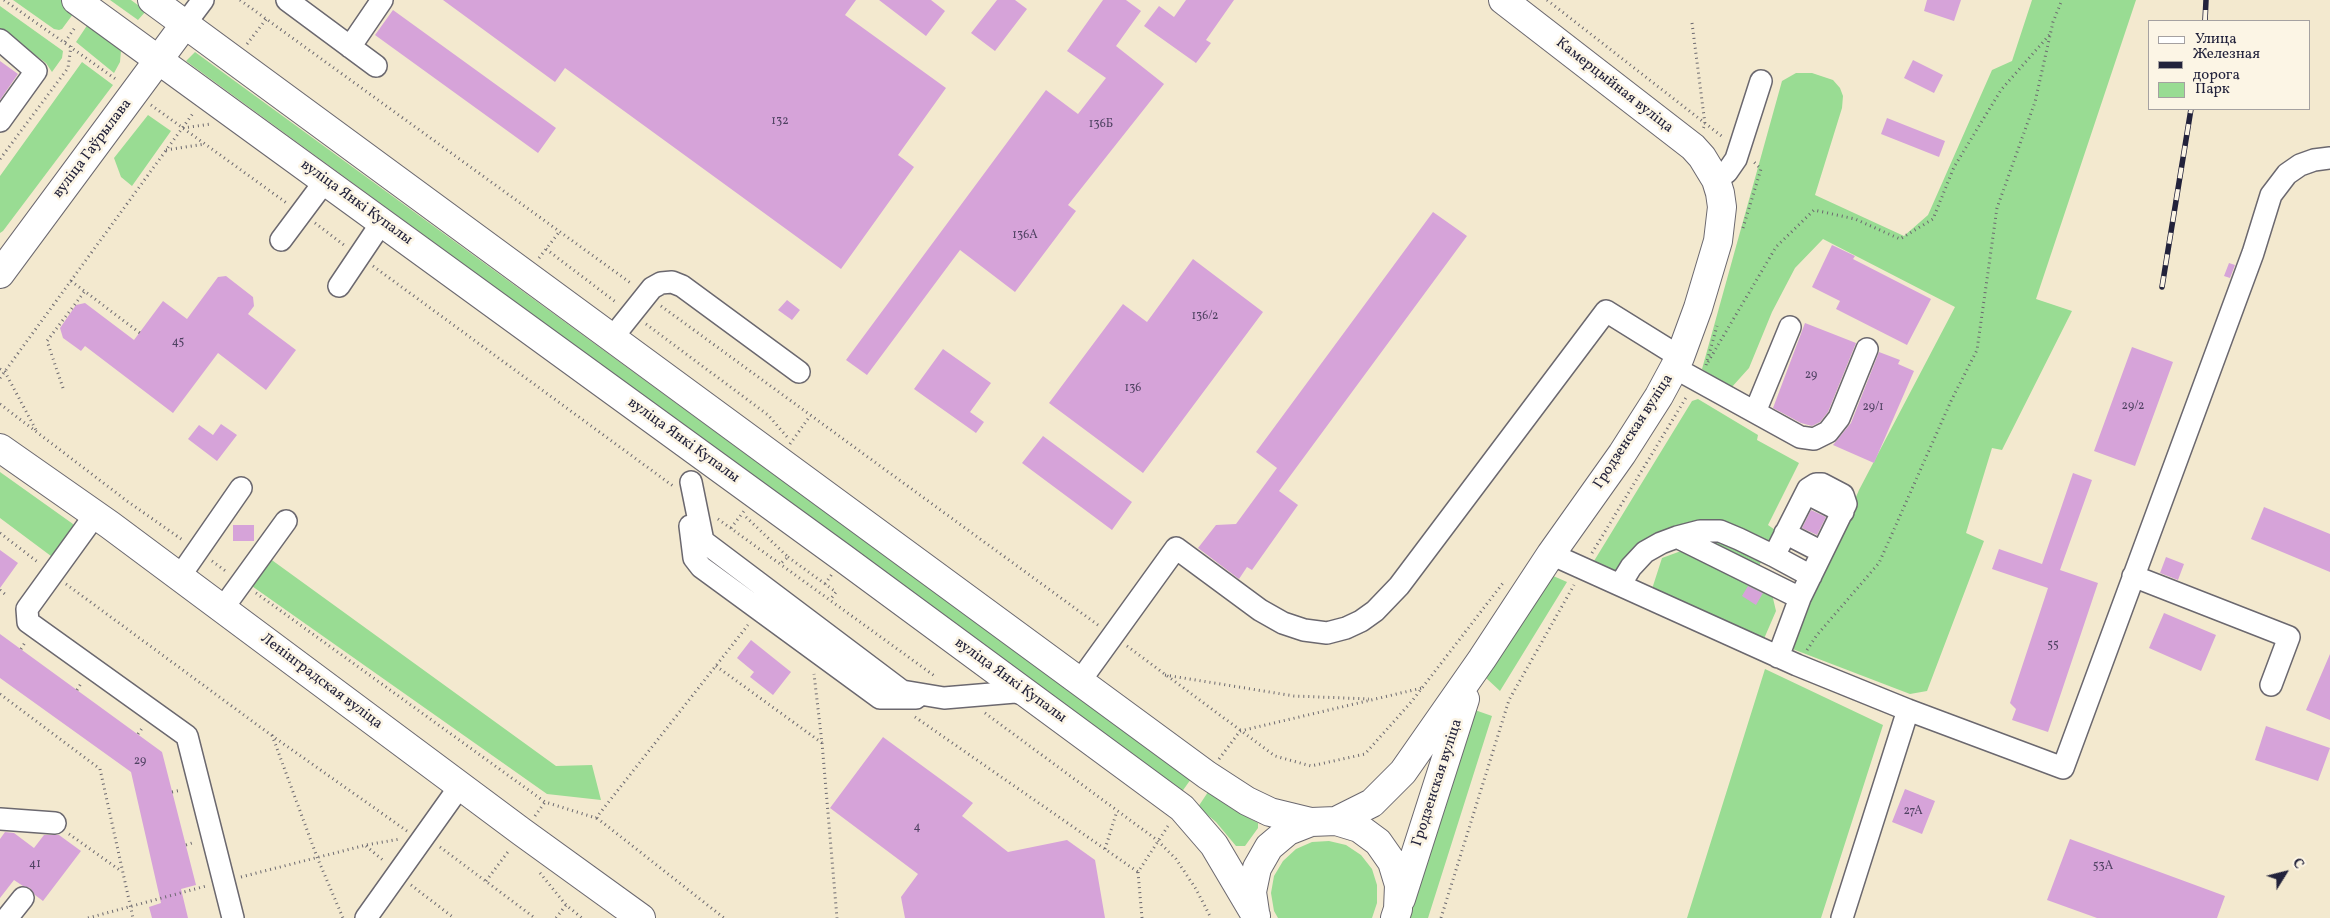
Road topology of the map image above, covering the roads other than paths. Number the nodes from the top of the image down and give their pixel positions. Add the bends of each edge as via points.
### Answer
1 (76, 0) edge
2 (152, 0) edge
3 (203, 0) edge
4 (287, 0) edge
5 (382, 0) edge
6 (1504, 0) edge
7 (185, 24) junction
8 (0, 40) edge
9 (350, 47) junction
10 (159, 60) junction
11 (376, 66) dead end
12 (1761, 81) dead end
13 (0, 121) edge
14 (2330, 158) edge
15 (1716, 180) junction
16 (326, 181) junction
17 (382, 222) junction
18 (281, 240) dead end
19 (3, 263) edge
20 (339, 286) dead end
21 (1790, 327) dead end
22 (612, 338) junction
23 (1867, 349) dead end
24 (1690, 368) junction
25 (799, 372) dead end
26 (1756, 412) junction
27 (0, 448) edge
28 (695, 450) junction
29 (241, 488) dead end
30 (1796, 513) junction
31 (95, 515) junction
32 (286, 521) dead end
33 (1833, 532) junction
34 (1677, 537) junction
35 (1551, 554) junction
36 (1774, 556) junction
37 (180, 576) junction
38 (1811, 576) junction
39 (2133, 576) junction
40 (1620, 585) junction
41 (1800, 598) junction
42 (223, 608) junction
43 (1778, 657) junction
44 (1482, 659) junction
45 (1080, 681) junction
46 (2271, 685) dead end
47 (1028, 695) junction
48 (1908, 710) junction
49 (460, 786) junction
50 (0, 819) edge
51 (1323, 821) junction
52 (54, 823) road end
53 (23, 898) dead end
54 (1396, 914) edge
55 (1256, 917) edge
56 (7, 918) edge
57 (233, 918) edge
58 (366, 918) edge
59 (641, 918) edge
60 (1842, 918) edge

1 - 10 main road, вуліца Янкі Купалы
2 - 7 main road
3 - 7 lane
4 - 9 lane
5 - 9 lane
6 - 15 main road, Камерцыйная вуліца via 1699,136 1702,157
7 - 10 main road, вуліца Гаўрылава
7 - 22 main road
8 - 13 lane via 36,71
9 - 11 lane
10 - 16 main road, вуліца Янкі Купалы
10 - 19 main road, вуліца Гаўрылава
12 - 15 lane via 1736,160
14 - 39 lane via 2314,160 2287,174 2271,195 2250,262
15 - 24 main road, Гродзенская вуліца via 1722,207 1718,241 1698,308
16 - 17 main road, вуліца Янкі Купалы
16 - 18 lane
17 - 20 lane
17 - 28 main road, вуліца Янкі Купалы
21 - 26 lane
22 - 25 lane via 646,294 661,283 672,282 682,286
22 - 45 main road
23 - 26 lane via 1839,418 1822,436 1814,439 1800,436
24 - 26 lane
24 - 35 main road, Гродзенская вуліца via 1622,454
24 - 45 lane via 1606,311 1399,586 1361,621 1327,633 1283,623 1260,610 1176,548
27 - 31 main road, Ленінградская вуліца
28 - 47 main road, вуліца Янкі Купалы
28 - 47 lane via 689,463 684,492 703,541 902,691 954,697 1015,692
29 - 37 lane
30 - 33 lane
30 - 33 lane
30 - 36 lane
31 - 37 main road, Ленінградская вуліца
31 - 57 lane via 27,609 28,622 187,736
32 - 42 lane
33 - 38 lane
34 - 36 lane via 1700,531 1720,531
34 - 40 lane via 1645,552
34 - 41 lane
35 - 40 lane
35 - 44 main road, Гродзенская вуліца
36 - 38 lane
37 - 42 main road, Ленінградская вуліца
38 - 41 lane
39 - 46 lane via 2289,637
39 - 48 lane via 2063,768
40 - 43 lane
41 - 43 lane
42 - 49 main road, Ленінградская вуліца
43 - 48 lane
44 - 51 main road, Гродзенская вуліца via 1403,772 1372,803
44 - 54 main road, Гродзенская вуліца via 1464,702
45 - 51 main road via 1247,801 1270,812
47 - 55 main road, вуліца Янкі Купалы via 1182,808 1214,845
48 - 60 lane
49 - 58 lane via 419,836
49 - 59 main road, Ленінградская вуліца
50 - 52 lane
51 - 54 main road via 1358,828 1378,842 1392,862 1399,885
51 - 55 main road, Гродзенская вуліца via 1288,831 1269,847 1257,868 1252,892
53 - 56 lane

